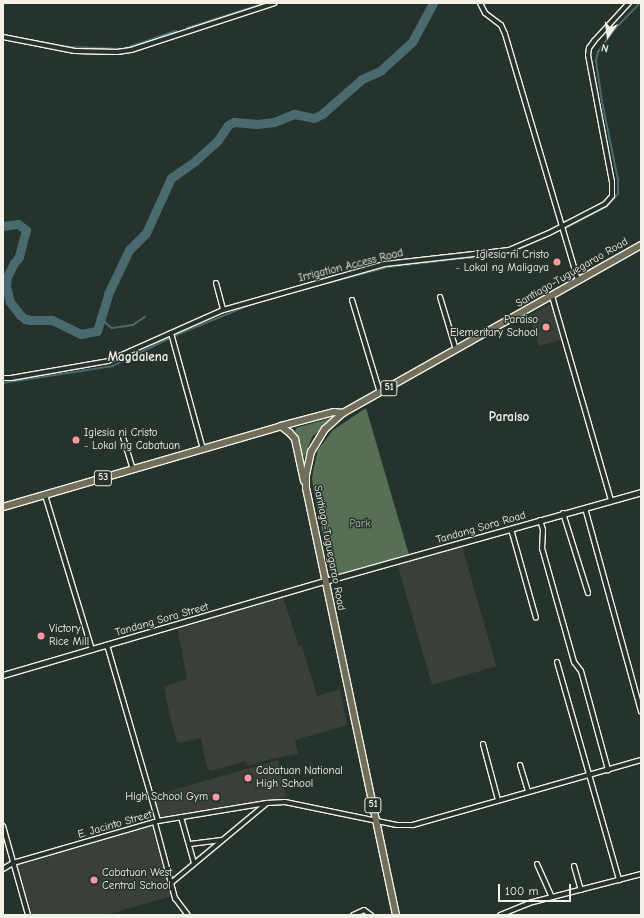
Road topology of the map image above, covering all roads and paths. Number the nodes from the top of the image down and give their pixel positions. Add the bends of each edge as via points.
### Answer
1 (275, 3) edge
2 (480, 3) edge
3 (629, 3) edge
4 (3, 37) edge
5 (560, 227) junction
6 (641, 245) edge
7 (578, 281) junction
8 (216, 282) dead end
9 (552, 296) junction
10 (440, 297) dead end
11 (352, 300) dead end
12 (223, 310) junction
13 (171, 333) junction
14 (456, 350) junction
15 (3, 378) edge
16 (380, 393) junction
17 (343, 413) junction
18 (281, 426) junction
19 (123, 437) dead end
20 (203, 449) junction
21 (133, 469) junction
22 (306, 488) junction
23 (641, 492) edge
24 (45, 494) junction
25 (611, 501) junction
26 (3, 507) edge
27 (585, 508) junction
28 (563, 513) junction
29 (540, 520) junction
30 (511, 529) junction
31 (325, 581) junction
32 (588, 593) dead end
33 (536, 618) dead end
34 (107, 645) junction
35 (92, 650) junction
36 (557, 662) dead end
37 (3, 675) edge
38 (641, 711) edge
39 (484, 744) dead end
40 (641, 760) edge
41 (520, 765) dead end
42 (608, 770) junction
43 (588, 776) junction
44 (528, 792) junction
45 (498, 800) junction
46 (267, 803) junction
47 (181, 817) junction
48 (376, 821) junction
49 (156, 822) junction
50 (3, 826) edge
51 (222, 840) junction
52 (190, 844) junction
53 (13, 863) junction
54 (194, 863) junction
55 (537, 864) dead end
56 (574, 866) dead end
57 (3, 869) edge
58 (641, 874) edge
59 (619, 880) junction
60 (171, 883) junction
61 (581, 890) junction
62 (552, 897) junction
63 (28, 915) edge
64 (188, 915) edge
65 (353, 915) edge
66 (371, 915) edge
67 (396, 915) edge
68 (500, 915) edge

1 - 4 street via 131,50 75,51
2 - 5 street via 485,13 501,25 505,34
3 - 5 street, Irrigation Access Road via 589,48 588,55 611,172 612,196 605,204
5 - 7 street
5 - 12 street, Irrigation Access Road via 509,250 397,262
6 - 7 highway, Santiago-Tuguegarao Road / 51
7 - 9 highway, Santiago-Tuguegarao Road / 51
8 - 12 street
9 - 14 highway, Santiago-Tuguegarao Road / 51
9 - 25 street
10 - 14 street
11 - 16 street
12 - 13 street, Irrigation Access Road
13 - 15 street, Irrigation Access Road via 108,361
13 - 20 street
14 - 16 highway, Santiago-Tuguegarao Road / 51
16 - 17 highway, Santiago-Tuguegarao Road / 51
17 - 18 highway, 53 via 334,412
17 - 22 highway, Santiago-Tuguegarao Road / 51 via 325,429 313,446 307,466
18 - 20 highway, 53
18 - 22 highway via 295,439
19 - 21 street
20 - 21 highway, 53
21 - 24 highway, 53
22 - 31 highway, Santiago-Tuguegarao Road / 51
23 - 25 street, Tandang Sora Road
24 - 26 highway, 53
24 - 35 street
25 - 27 street, Tandang Sora Road
27 - 28 street, Tandang Sora Road
27 - 38 street
28 - 29 street, Tandang Sora Road
28 - 32 street
29 - 30 street, Tandang Sora Road
29 - 42 street via 544,555 574,662 581,671
30 - 31 street, Tandang Sora Road
30 - 33 street
31 - 34 street, Tandang Sora Street
31 - 48 highway, Santiago-Tuguegarao Road / 51
34 - 35 street, Tandang Sora Street
34 - 49 street
35 - 37 street, Tandang Sora Street
36 - 43 street
39 - 45 street
40 - 42 street, E. Jacinto Street
41 - 44 street
42 - 43 street, E. Jacinto Street
43 - 44 street, E. Jacinto Street
43 - 59 street
44 - 45 street, E. Jacinto Street
45 - 48 street, E. Jacinto Street via 413,825
46 - 47 street, E. Jacinto Street
46 - 48 street, E. Jacinto Street via 285,802
46 - 51 street
47 - 49 street, E. Jacinto Street
47 - 52 street
48 - 67 highway, Santiago-Tuguegarao Road / 51
49 - 53 street, E. Jacinto Street
49 - 60 street
50 - 53 street
51 - 52 street
51 - 54 street
52 - 54 street
53 - 57 street, E. Jacinto Street
53 - 63 street
54 - 60 street
55 - 62 street
56 - 61 street
58 - 59 street
59 - 61 street
60 - 64 street via 175,898
61 - 62 street
62 - 68 street
65 - 66 street via 364,910

